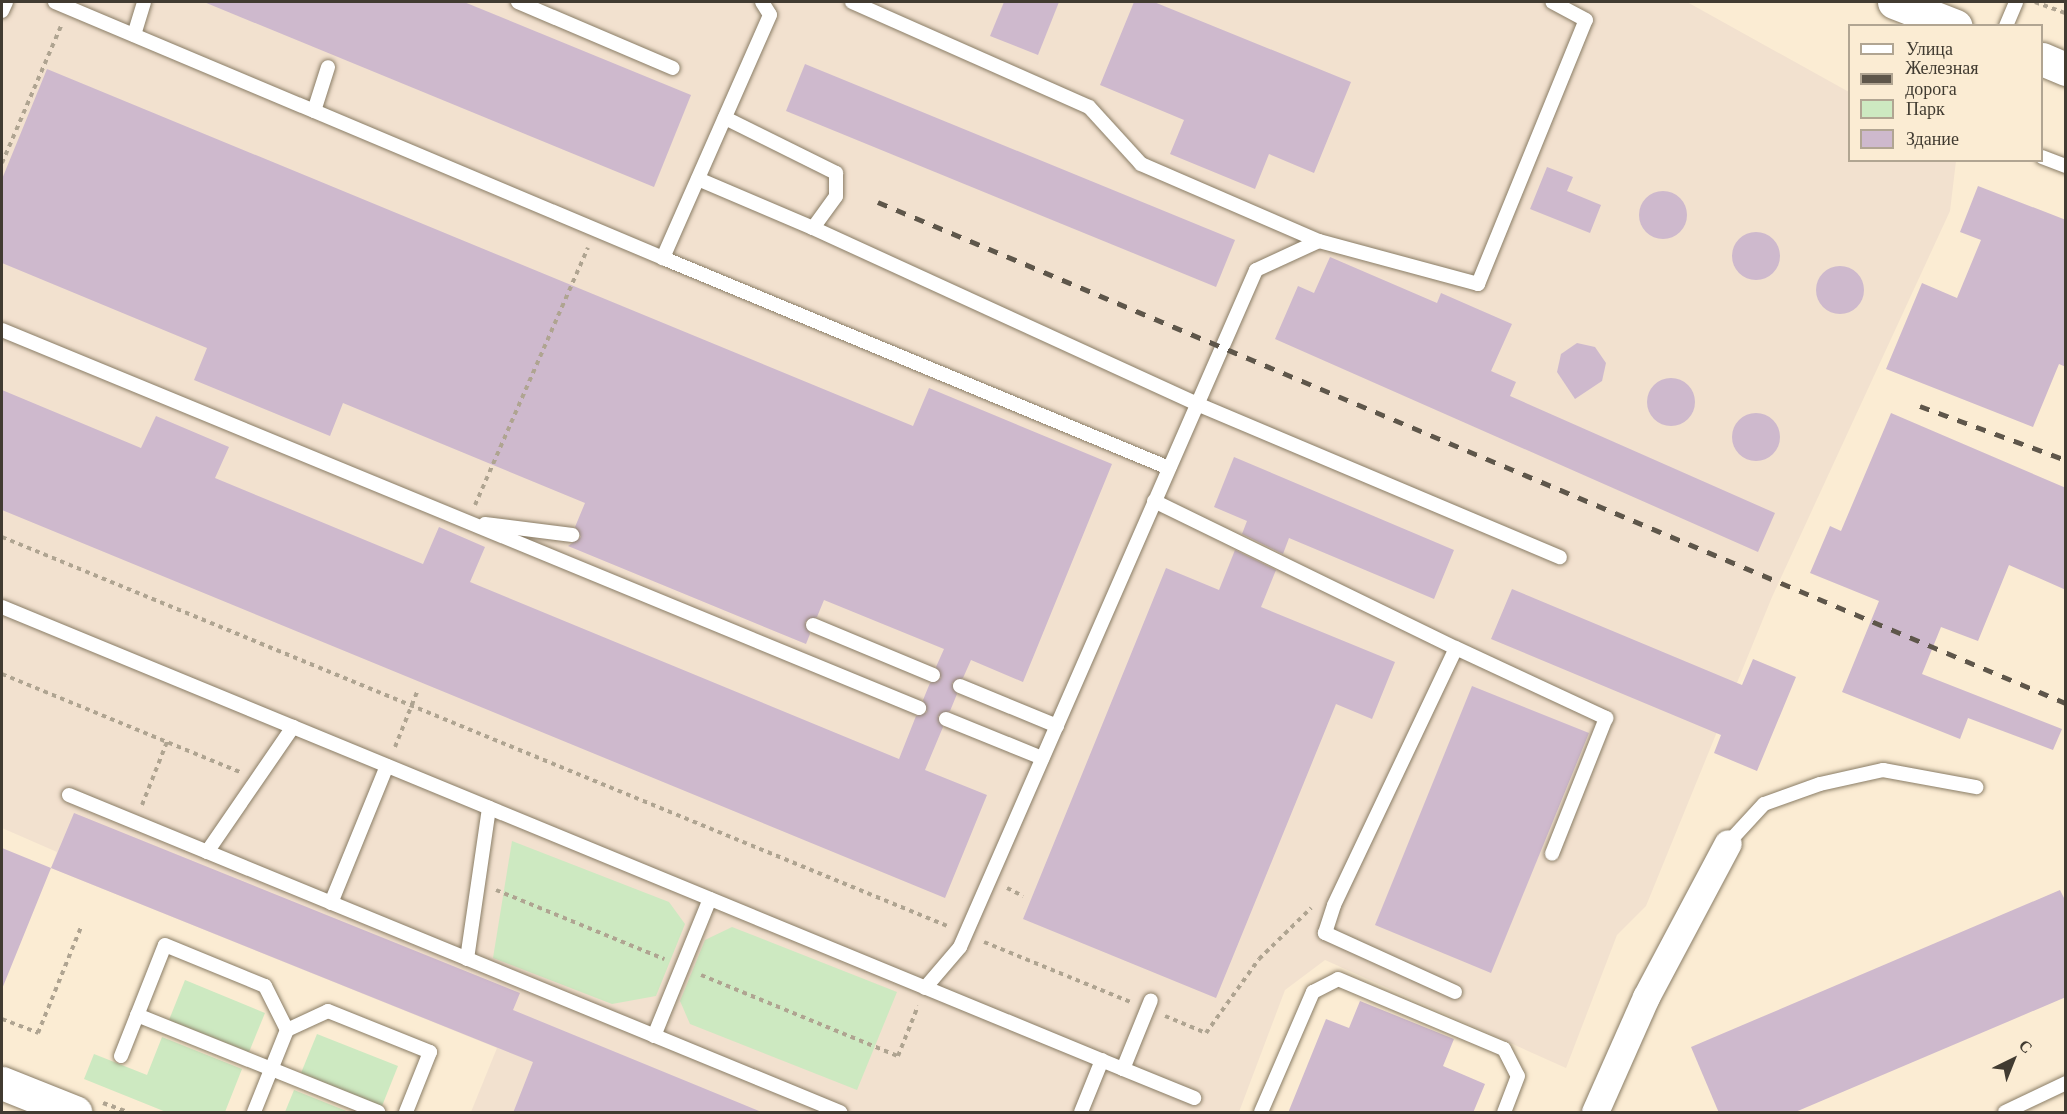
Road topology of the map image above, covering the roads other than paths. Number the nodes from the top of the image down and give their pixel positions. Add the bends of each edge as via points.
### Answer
1 (55, 2) edge
2 (144, 2) edge
3 (518, 2) edge
4 (762, 2) edge
5 (852, 2) edge
6 (1552, 2) edge
7 (2016, 2) edge
8 (1910, 4) edge
9 (1952, 24) edge
10 (2007, 24) edge
11 (134, 35) junction
12 (2043, 59) edge
13 (328, 67) dead end
14 (673, 68) dead end
15 (2066, 69) edge
16 (314, 111) junction
17 (725, 118) junction
18 (2043, 157) edge
19 (2066, 166) edge
20 (698, 179) junction
21 (813, 228) junction
22 (1319, 241) junction
23 (663, 258) junction
24 (2, 330) edge
25 (1197, 404) junction
26 (1169, 468) junction
27 (1154, 501) junction
28 (467, 522) junction
29 (572, 535) dead end
30 (1560, 557) dead end
31 (2, 607) edge
32 (813, 626) dead end
33 (1456, 648) junction
34 (933, 675) dead end
35 (960, 686) dead end
36 (920, 708) dead end
37 (946, 719) dead end
38 (1057, 726) junction
39 (292, 727) junction
40 (1042, 758) junction
41 (387, 766) junction
42 (1976, 787) dead end
43 (69, 795) dead end
44 (489, 808) junction
45 (1728, 843) joint
46 (207, 852) junction
47 (1552, 854) dead end
48 (710, 899) junction
49 (331, 903) junction
50 (468, 959) junction
51 (926, 988) junction
52 (1455, 992) dead end
53 (1149, 1004) road end
54 (137, 1015) junction
55 (287, 1030) junction
56 (654, 1036) junction
57 (121, 1056) dead end
58 (1102, 1060) junction
59 (271, 1069) junction
60 (1122, 1069) junction
61 (2, 1083) edge
62 (2066, 1083) edge
63 (1194, 1098) dead end
64 (75, 1113) edge
65 (254, 1113) edge
66 (378, 1113) edge
67 (406, 1113) edge
68 (840, 1113) edge
69 (1081, 1113) edge
70 (1261, 1113) edge
71 (1504, 1113) edge
72 (1595, 1113) edge
73 (2006, 1113) edge

1 - 11 lane
2 - 11 lane
3 - 14 lane
4 - 17 lane via 770,15
5 - 22 lane via 1089,107 1141,164
6 - 22 lane via 1586,20 1478,284
7 - 10 lane
8 - 9 main road
11 - 16 lane
12 - 15 main road
13 - 16 lane
16 - 23 lane
17 - 20 lane
17 - 21 lane via 836,173 836,196
18 - 19 lane
20 - 21 lane
20 - 23 lane
21 - 25 lane
22 - 25 lane via 1256,270
23 - 26 lane
24 - 28 lane
25 - 26 lane
25 - 30 lane
26 - 27 lane
27 - 33 lane
27 - 38 lane
28 - 29 lane
28 - 36 lane
31 - 39 lane
32 - 34 lane
33 - 47 lane via 1606,718
33 - 52 lane via 1324,933
35 - 38 lane
37 - 40 lane
38 - 40 lane
39 - 41 lane
39 - 46 lane
40 - 51 lane via 960,948
41 - 44 lane
41 - 49 lane
42 - 45 lane via 1883,770 1820,784 1764,804
43 - 46 lane
44 - 48 lane
44 - 50 lane
45 - 72 street via 1646,997
46 - 49 lane
48 - 51 lane
48 - 56 lane
49 - 50 lane
50 - 56 lane
51 - 58 lane
53 - 60 lane
54 - 55 lane via 165,945 266,986
54 - 57 lane
54 - 59 lane
55 - 59 lane
55 - 67 lane via 328,1011 430,1052
56 - 68 lane
58 - 60 lane
58 - 69 lane
59 - 65 lane
59 - 66 lane
60 - 63 lane
61 - 64 main road
62 - 73 lane
70 - 71 lane via 1313,992 1338,980 1504,1049 1518,1076

